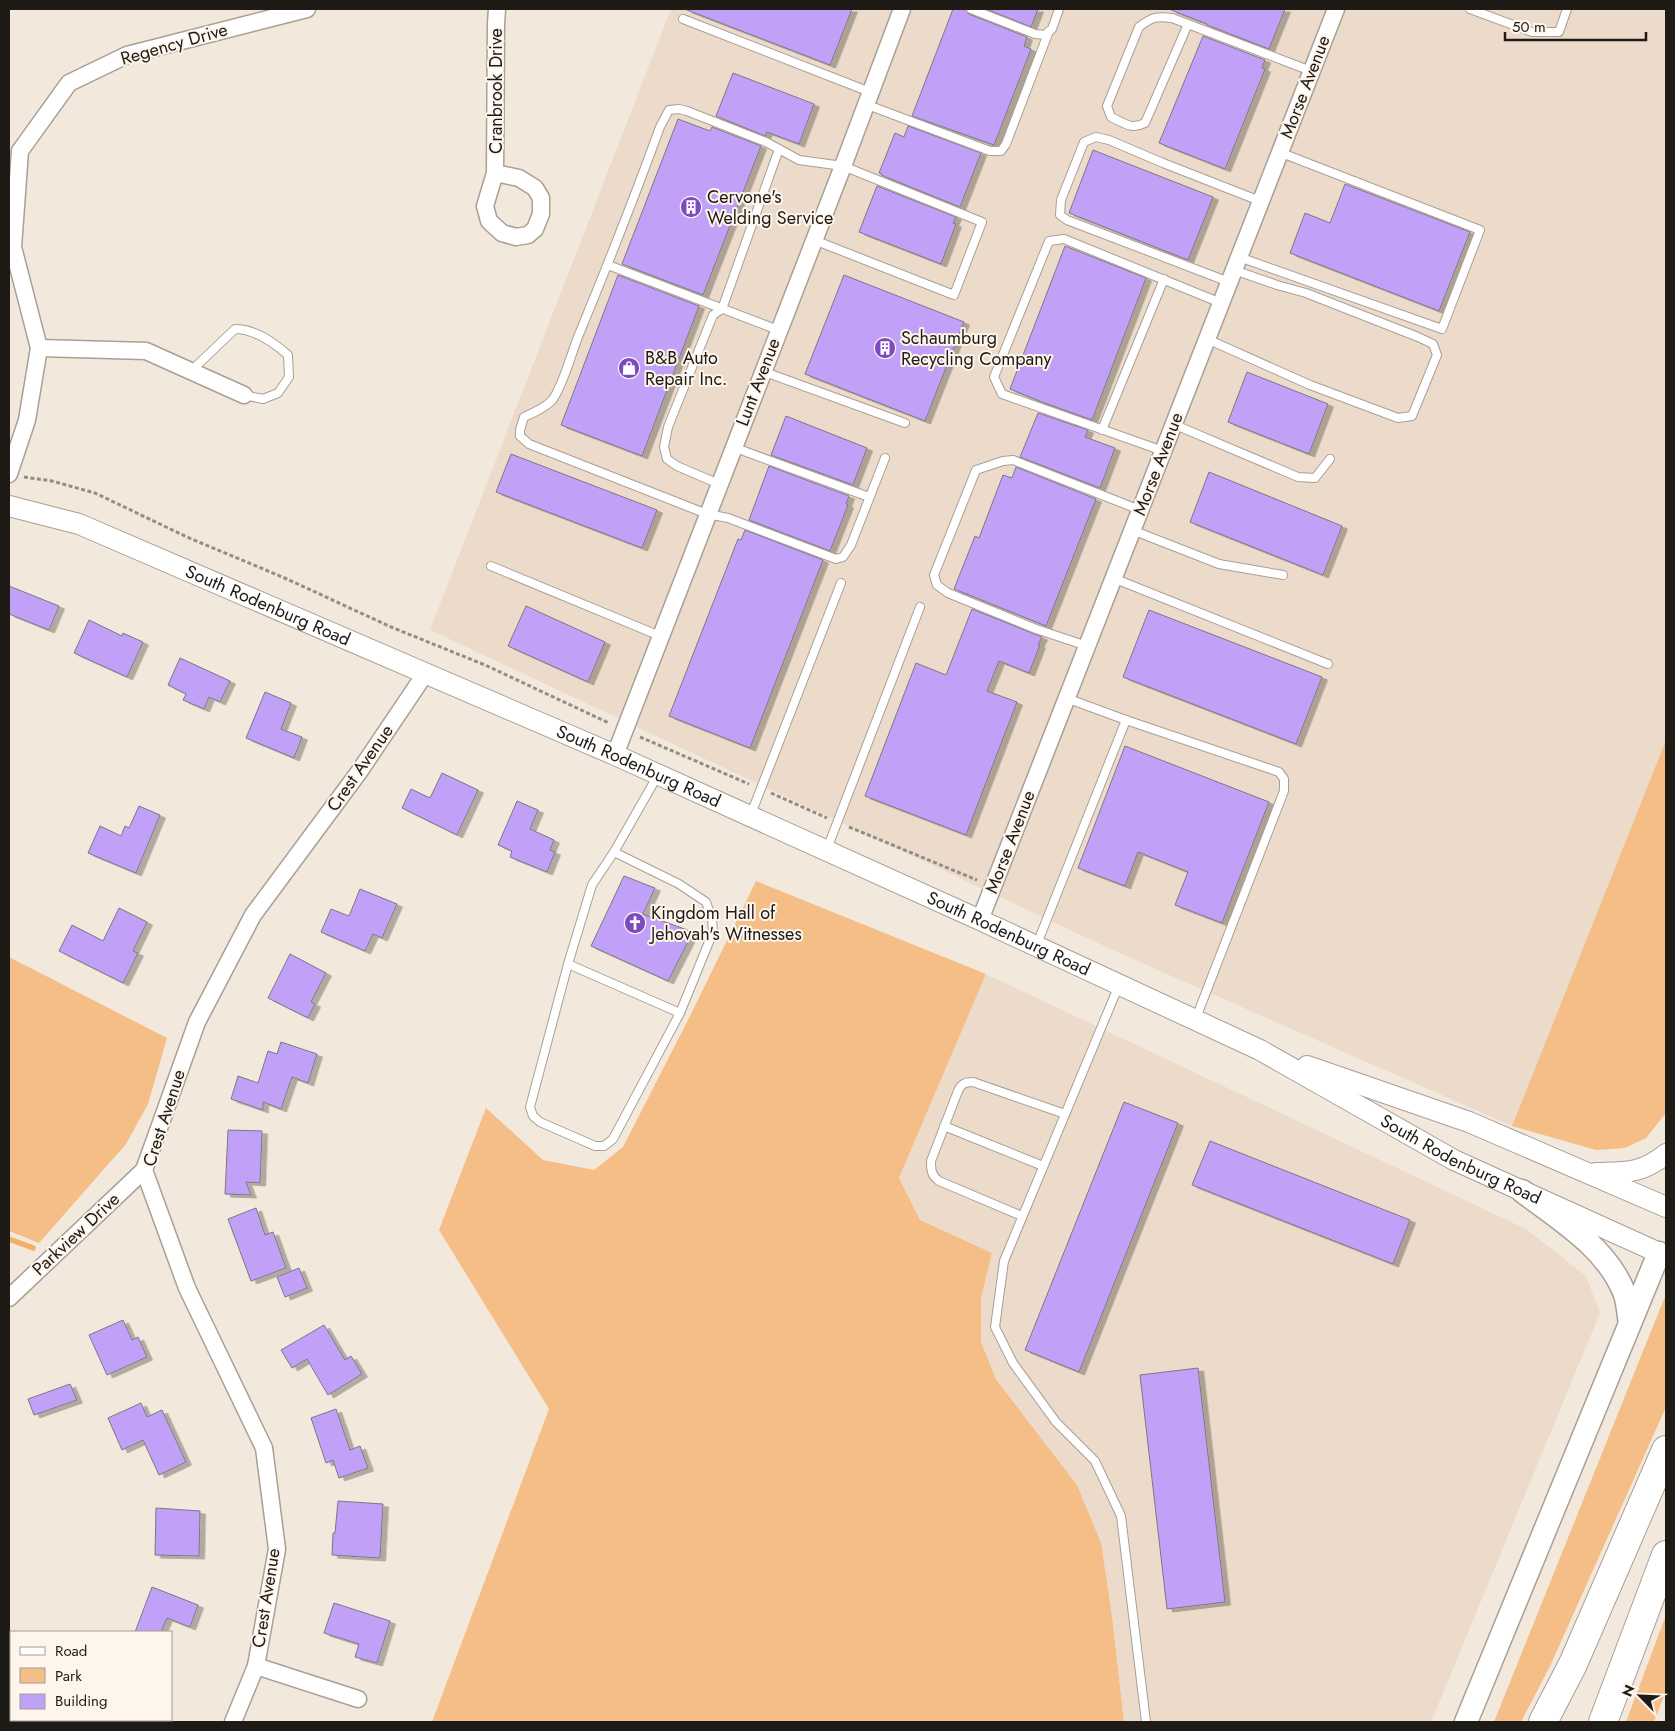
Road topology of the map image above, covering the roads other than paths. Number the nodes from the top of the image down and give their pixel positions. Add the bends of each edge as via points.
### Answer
1 (306, 9) edge
2 (498, 9) edge
3 (902, 9) edge
4 (971, 9) edge
5 (1060, 9) edge
6 (1336, 9) edge
7 (1470, 9) edge
8 (1567, 9) edge
9 (683, 19) dead end
10 (1188, 24) junction
11 (1049, 32) junction
12 (1312, 71) junction
13 (868, 98) junction
14 (779, 149) junction
15 (1280, 152) junction
16 (843, 166) junction
17 (495, 173) dead end
18 (1260, 201) junction
19 (814, 240) junction
20 (608, 265) junction
21 (1234, 270) junction
22 (1164, 279) junction
23 (1221, 302) junction
24 (722, 310) junction
25 (778, 330) junction
26 (1207, 339) junction
27 (39, 348) junction
28 (191, 371) junction
29 (762, 371) junction
30 (244, 395) joint
31 (905, 423) dead end
32 (1173, 424) junction
33 (1102, 430) junction
34 (733, 447) junction
35 (1163, 451) junction
36 (885, 458) dead end
37 (1330, 459) dead end
38 (13, 475) edge
39 (719, 484) junction
40 (870, 497) junction
41 (9, 506) edge
42 (1140, 510) junction
43 (707, 514) junction
44 (1132, 530) junction
45 (491, 566) dead end
46 (1283, 574) dead end
47 (1114, 578) junction
48 (841, 583) dead end
49 (920, 607) dead end
50 (660, 636) junction
51 (1087, 646) junction
52 (1328, 664) dead end
53 (425, 674) junction
54 (1066, 698) junction
55 (1126, 720) junction
56 (614, 755) junction
57 (658, 775) junction
58 (750, 816) junction
59 (826, 851) junction
60 (614, 852) junction
61 (980, 920) junction
62 (1036, 946) junction
63 (568, 964) junction
64 (1119, 985) junction
65 (680, 1013) junction
66 (1196, 1020) junction
67 (1260, 1050) junction
68 (1065, 1114) junction
69 (944, 1126) junction
70 (1666, 1154) edge
71 (1044, 1166) junction
72 (144, 1170) junction
73 (1589, 1174) junction
74 (1522, 1191) junction
75 (1666, 1207) edge
76 (1022, 1216) junction
77 (1664, 1249) edge
78 (9, 1298) edge
79 (1630, 1323) junction
80 (1666, 1450) edge
81 (1666, 1555) edge
82 (256, 1666) junction
83 (358, 1699) dead end
84 (233, 1722) edge
85 (1146, 1722) edge
86 (1466, 1722) edge
87 (1543, 1722) edge
88 (1603, 1722) edge

1 - 27 street, Regency Drive via 127,55 69,83 20,151 14,247
2 - 17 street, Cranbrook Drive
3 - 13 street, Lunt Avenue
4 - 11 lane via 1035,34
5 - 11 lane
6 - 12 street, Morse Avenue
7 - 8 lane via 1542,33 1559,32
9 - 13 lane
10 - 10 lane via 1157,16 1139,27 1107,106 1111,117 1133,127 1146,123
10 - 12 lane
11 - 13 lane via 1001,150 990,151
12 - 15 street, Morse Avenue
13 - 16 street, Lunt Avenue
14 - 16 lane via 799,160
14 - 20 lane via 687,111 669,110
14 - 24 lane
15 - 18 street, Morse Avenue
15 - 21 lane via 1480,230 1442,329
16 - 19 street, Lunt Avenue
16 - 19 lane via 982,222 961,280 954,296
18 - 21 street, Morse Avenue
18 - 21 lane via 1096,137 1084,142 1061,200 1060,215 1067,220
19 - 25 street, Lunt Avenue
20 - 24 lane
20 - 43 lane via 559,388 552,401 524,417 520,436 529,444
21 - 23 street, Morse Avenue
21 - 26 lane via 1306,293 1418,337 1433,344 1437,355 1412,416 1398,418
22 - 23 lane
22 - 33 lane
22 - 33 lane via 1064,240 1048,242 994,377 1002,394
23 - 26 street, Morse Avenue
24 - 25 lane
24 - 39 lane via 713,315 668,427 664,447 667,459 677,466
25 - 29 street, Lunt Avenue
26 - 32 street, Morse Avenue
27 - 28 street via 146,351
27 - 38 street, Regency Drive via 27,420
28 - 30 street
28 - 30 lane via 235,329 246,329 288,355 289,377 278,392 263,399
29 - 31 lane
29 - 34 street, Lunt Avenue
32 - 35 street, Morse Avenue
32 - 37 lane via 1298,477 1315,478
33 - 35 lane
34 - 39 street, Lunt Avenue
34 - 40 lane
35 - 42 street, Morse Avenue
36 - 40 lane
39 - 43 street, Lunt Avenue
40 - 43 lane via 851,545 843,557 836,559 728,518
41 - 53 street, South Rodenburg Road via 78,524
42 - 44 street, Morse Avenue
42 - 51 lane via 1013,460 1003,461 976,470 934,574 937,585 948,593
43 - 50 street, Lunt Avenue
44 - 46 lane via 1219,564
44 - 47 street, Morse Avenue
45 - 50 lane
47 - 51 street, Morse Avenue
47 - 52 lane
48 - 58 lane
49 - 59 lane
50 - 56 street, Lunt Avenue
51 - 54 street, Morse Avenue
53 - 56 street, South Rodenburg Road
53 - 72 street, Crest Avenue via 253,916 196,1022
54 - 55 lane
54 - 61 street, Morse Avenue
55 - 62 lane
55 - 66 lane via 1279,772 1284,779 1284,791
56 - 57 street, South Rodenburg Road
57 - 58 street, South Rodenburg Road
57 - 60 lane
58 - 59 street, South Rodenburg Road
59 - 61 street, South Rodenburg Road
60 - 63 lane via 592,885
60 - 65 lane via 679,884 706,902 713,932
61 - 62 street, South Rodenburg Road
62 - 64 street, South Rodenburg Road
63 - 65 lane
63 - 65 lane via 530,1107 540,1122 595,1146 604,1146 613,1139
64 - 66 street, South Rodenburg Road
64 - 68 lane
66 - 67 street, South Rodenburg Road
67 - 73 street, South Rodenburg Road via 1469,1122
67 - 74 street, South Rodenburg Road via 1454,1160
68 - 69 lane via 966,1082 960,1085
68 - 71 lane
69 - 71 lane
69 - 76 lane via 931,1161 933,1177
70 - 73 street via 1652,1165 1629,1172
71 - 76 lane
72 - 78 street, Parkview Drive
72 - 82 street, Crest Avenue via 187,1288 264,1448 277,1549
73 - 75 street, South Rodenburg Road
74 - 77 street, South Rodenburg Road
74 - 79 main road via 1590,1242 1625,1293
76 - 85 lane via 1004,1261 995,1327 1013,1363 1056,1422 1095,1461 1121,1516
77 - 79 main road
79 - 86 main road
80 - 87 highway via 1572,1664
81 - 88 highway
82 - 83 street
82 - 84 street, Crest Avenue

